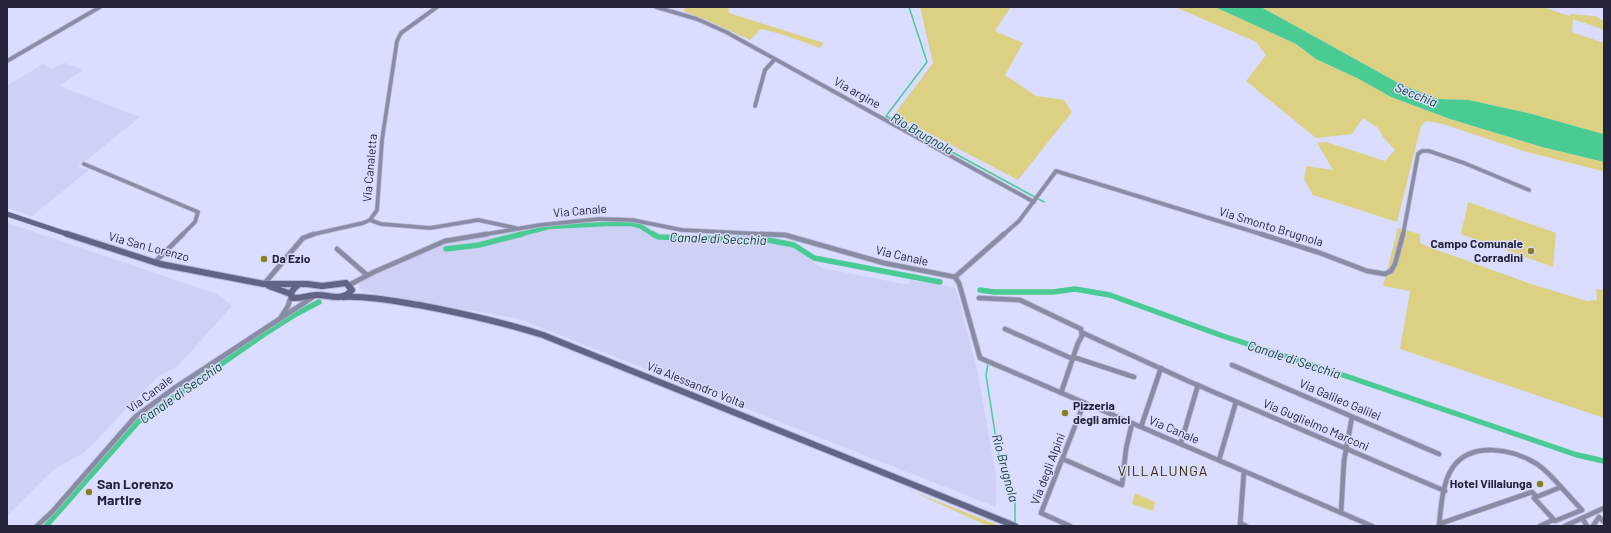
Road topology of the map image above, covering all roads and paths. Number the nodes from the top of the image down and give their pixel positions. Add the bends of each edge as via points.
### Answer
1 (100, 7) edge
2 (435, 7) edge
3 (656, 7) edge
4 (775, 59) junction
5 (7, 61) edge
6 (755, 106) dead end
7 (84, 164) dead end
8 (1529, 190) dead end
9 (1036, 199) junction
10 (7, 213) edge
11 (370, 220) junction
12 (519, 228) junction
13 (337, 249) dead end
14 (155, 262) junction
15 (367, 275) junction
16 (955, 277) junction
17 (264, 284) junction
18 (298, 285) junction
19 (350, 287) junction
20 (291, 295) junction
21 (319, 295) junction
22 (360, 296) junction
23 (343, 297) junction
24 (979, 298) dead end
25 (279, 318) junction
26 (1005, 329) dead end
27 (1083, 333) junction
28 (1073, 358) junction
29 (1232, 365) dead end
30 (1161, 368) junction
31 (1134, 378) dead end
32 (1198, 385) junction
33 (1061, 393) junction
34 (1236, 402) junction
35 (1084, 403) junction
36 (1352, 417) junction
37 (1132, 424) junction
38 (1141, 427) junction
39 (1181, 443) junction
40 (1346, 449) junction
41 (1439, 454) dead end
42 (1063, 459) junction
43 (1220, 460) junction
44 (1244, 470) junction
45 (1561, 487) junction
46 (1445, 491) junction
47 (1537, 497) junction
48 (1604, 508) edge
49 (1582, 510) junction
50 (1341, 513) junction
51 (1584, 517) junction
52 (1560, 519) junction
53 (1553, 520) junction
54 (1604, 522) edge
55 (1360, 524) edge
56 (1240, 525) edge
57 (1439, 525) edge
58 (37, 526) edge
59 (1015, 526) edge
60 (1070, 526) edge
61 (1246, 526) edge
62 (1372, 526) edge
63 (1540, 526) edge
64 (1565, 526) edge
65 (1587, 526) edge
66 (1593, 526) edge

1 - 5 street
2 - 11 street, Via Canaletta via 401,33 397,41 382,140 377,210
3 - 4 street, Via argine via 697,19
4 - 6 street via 765,70
4 - 9 street, Via argine
7 - 14 street via 198,212 196,222
8 - 9 street, Via Smonto Brugnola via 1458,160 1422,151 1418,154 1394,266 1388,273 1379,274 1318,252 1056,171
9 - 16 street, Via Smonto Brugnola via 1019,221
10 - 14 main road, Via San Lorenzo
11 - 12 street via 382,224 430,228 478,220
11 - 17 street, Via Canaletta via 305,236
12 - 15 street, Via Canale via 445,241
12 - 16 street, Via Canale via 561,222 616,219 682,230 785,235 884,263
13 - 15 street
14 - 17 main road, Via San Lorenzo
15 - 19 street, Via Canale
16 - 33 street, Via Canale via 959,283 980,358
17 - 18 main road
17 - 20 main road
18 - 19 main road via 322,286 343,283
18 - 20 main road
19 - 22 main road
19 - 23 main road
20 - 21 main road via 296,299
20 - 25 street, Via Canale via 288,306
21 - 23 main road
21 - 25 street, Via Canale
22 - 23 main road
22 - 59 main road, Via Alessandro Volta via 456,312 543,335
24 - 27 street, Via Guglielmo Marconi via 1020,300 1078,327
25 - 58 street, Via Canale via 135,417
26 - 28 street
27 - 28 street
27 - 30 street, Via Guglielmo Marconi
28 - 31 street
28 - 33 street
29 - 36 street, Via Galileo Galilei
30 - 32 street, Via Guglielmo Marconi
30 - 38 street
32 - 34 street, Via Guglielmo Marconi
32 - 39 street
33 - 35 street, Via Canale
34 - 40 street, Via Guglielmo Marconi
34 - 43 street
35 - 37 street, Via Canale
35 - 42 street, Via degli Alpini
36 - 40 street
36 - 41 street, Via Galileo Galilei
37 - 38 street, Via Canale
37 - 42 street via 1122,485
38 - 39 street, Via Canale
39 - 43 street, Via Canale
40 - 46 street, Via Guglielmo Marconi
40 - 50 street
42 - 60 street, Via degli Alpini via 1041,514
43 - 44 street, Via Canale
44 - 50 street, Via Canale
44 - 56 street
45 - 46 street via 1550,474 1534,462 1498,450 1485,449 1462,458 1450,474
45 - 47 street
45 - 49 street
46 - 57 street
47 - 53 street via 1534,498
47 - 57 street via 1532,492
48 - 51 street
49 - 51 street
49 - 52 street
50 - 55 street, Via Canale
51 - 64 street
51 - 65 street
52 - 53 street
52 - 64 street
53 - 63 street
54 - 66 street via 1599,516
55 - 62 street, Via Canale
56 - 61 street

